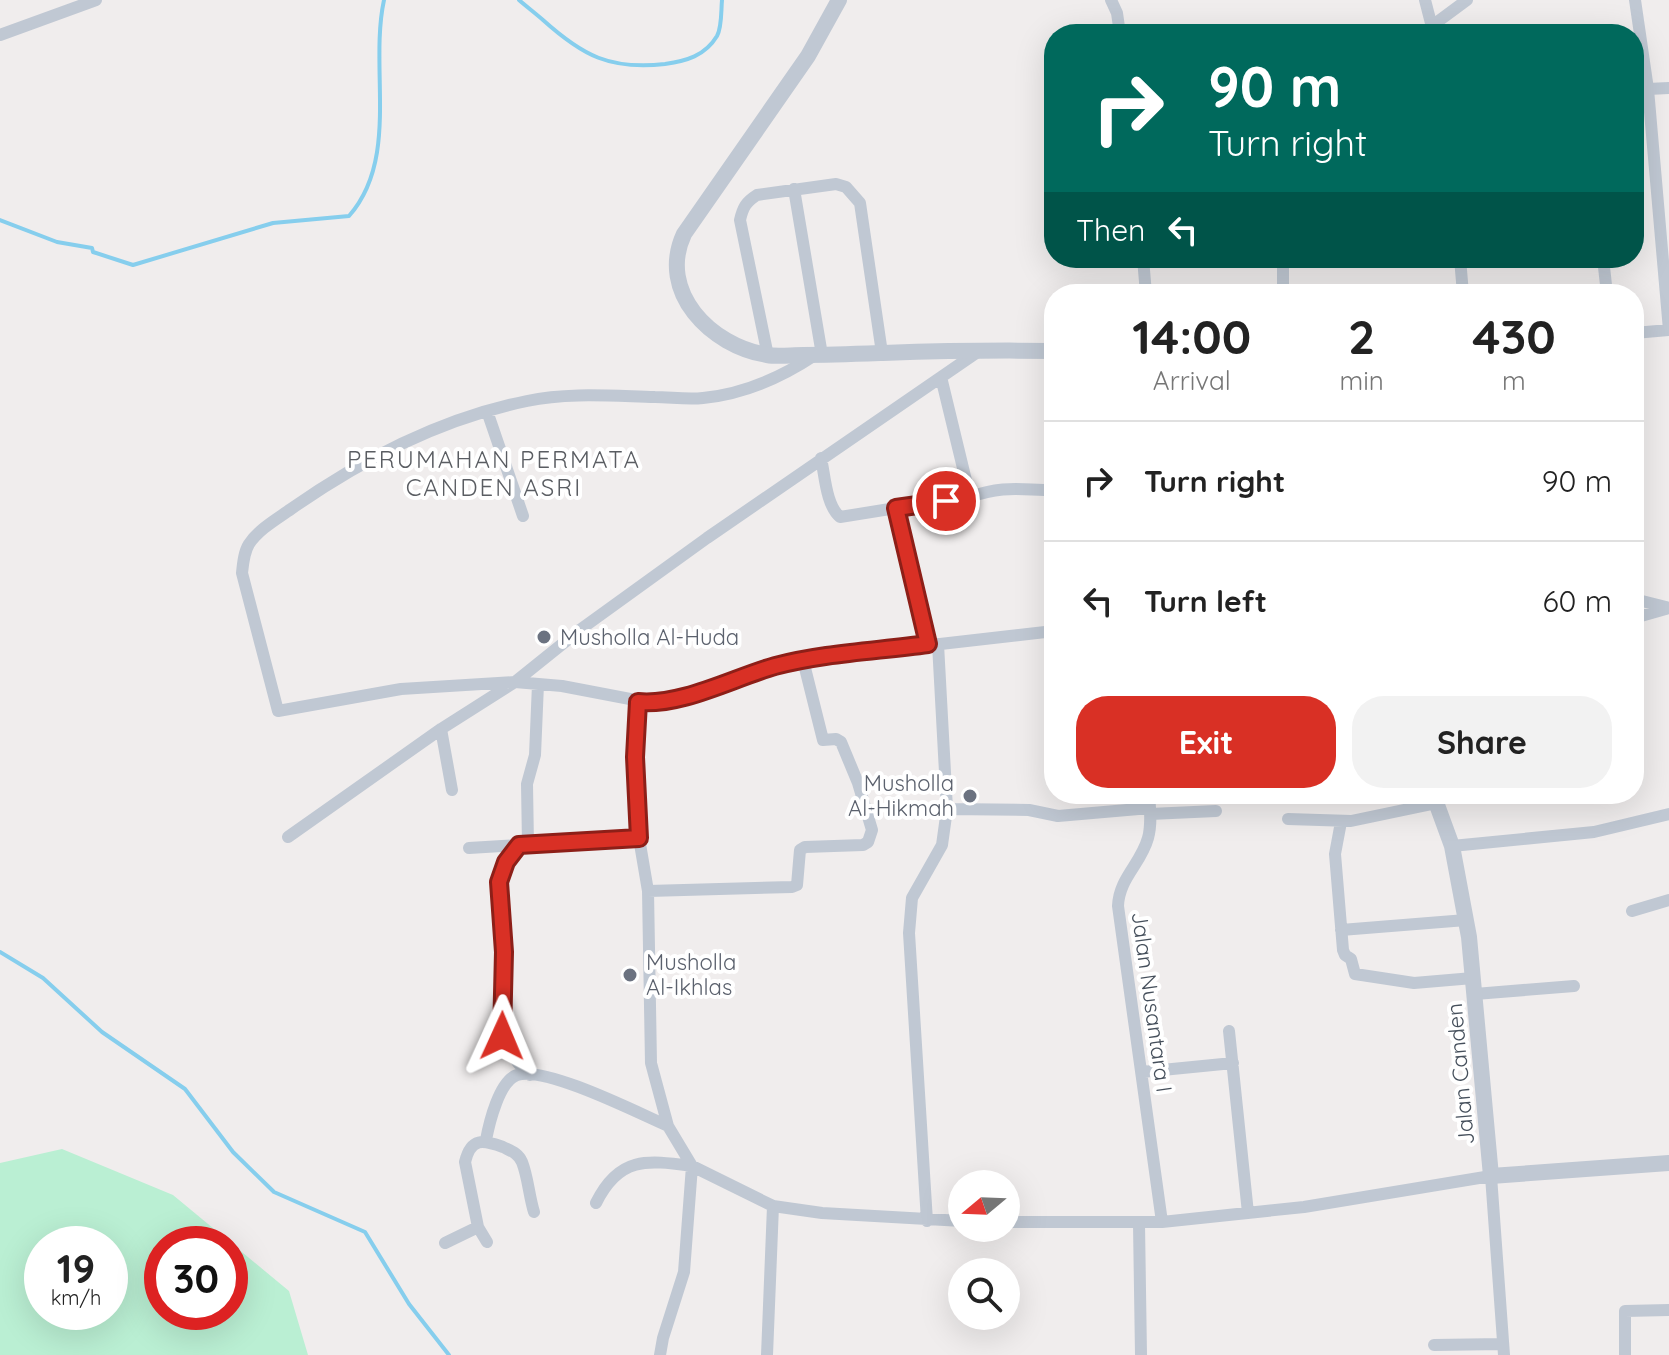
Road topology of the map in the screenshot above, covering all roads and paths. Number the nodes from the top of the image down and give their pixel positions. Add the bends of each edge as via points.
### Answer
1 (96, 0) edge
2 (839, 0) edge
3 (1111, 0) edge
4 (1425, 0) edge
5 (1467, 0) edge
6 (1635, 0) edge
7 (1119, 24) edge
8 (1428, 24) edge
9 (1438, 24) edge
10 (1639, 24) edge
11 (0, 35) edge
12 (1644, 62) edge
13 (1669, 88) edge
14 (1648, 89) junction
15 (794, 189) junction
16 (1669, 330) edge
17 (1644, 332) edge
18 (981, 350) junction
19 (1044, 351) edge
20 (882, 353) junction
21 (819, 355) junction
22 (768, 356) junction
23 (941, 377) junction
24 (487, 411) junction
25 (821, 458) junction
26 (1044, 489) edge
27 (970, 497) junction
28 (896, 508) junction
29 (523, 516) dead end
30 (1644, 602) edge
31 (1644, 615) edge
32 (1044, 632) edge
33 (933, 644) junction
34 (803, 660) junction
35 (515, 682) junction
36 (538, 684) junction
37 (638, 702) junction
38 (441, 729) junction
39 (452, 790) dead end
40 (1150, 804) edge
41 (1415, 804) edge
42 (1437, 804) edge
43 (947, 809) junction
44 (1150, 811) junction
45 (1216, 811) dead end
46 (1669, 814) edge
47 (1288, 819) dead end
48 (1341, 822) junction
49 (288, 837) dead end
50 (639, 838) junction
51 (524, 845) junction
52 (1452, 846) junction
53 (469, 848) dead end
54 (648, 891) junction
55 (1669, 900) edge
56 (1632, 911) dead end
57 (1466, 920) junction
58 (1341, 930) junction
59 (1474, 986) junction
60 (1574, 986) dead end
61 (1229, 1031) dead end
62 (1233, 1063) junction
63 (1142, 1072) junction
64 (530, 1075) junction
65 (668, 1126) junction
66 (486, 1140) junction
67 (1669, 1163) edge
68 (692, 1166) junction
69 (1491, 1176) junction
70 (596, 1203) dead end
71 (773, 1206) junction
72 (534, 1212) dead end
73 (1248, 1213) junction
74 (927, 1221) junction
75 (948, 1221) edge
76 (1020, 1222) edge
77 (1162, 1222) junction
78 (1139, 1224) junction
79 (478, 1227) junction
80 (487, 1242) dead end
81 (445, 1243) dead end
82 (1669, 1310) edge
83 (1434, 1345) dead end
84 (1503, 1350) edge
85 (660, 1355) edge
86 (767, 1355) edge
87 (1141, 1355) edge
88 (1625, 1355) edge

1 - 11 street
2 - 22 street via 808,56 677,249 677,274 703,325 732,346
3 - 7 street
4 - 8 street
5 - 9 street
6 - 10 street
12 - 14 street
13 - 14 street
14 - 16 street
15 - 20 street via 836,184 860,203
15 - 21 street
15 - 22 street via 757,195 747,201 740,220
16 - 17 street
18 - 19 street
18 - 20 street
18 - 23 street
20 - 21 street
21 - 22 street
21 - 24 street via 766,382 702,398 580,396 530,400
23 - 25 street
23 - 27 street
24 - 29 street
24 - 35 street via 336,478 249,543 242,573 278,711 401,689
25 - 28 street via 831,505 840,517
25 - 35 street
26 - 27 street via 1012,487
27 - 28 street
28 - 33 street
30 - 31 street via 1669,608
32 - 33 street
33 - 34 street
33 - 43 street
34 - 37 street via 675,698
34 - 54 street via 823,740 841,742 858,783 872,830 868,842 805,847 800,850 797,885 792,887
35 - 36 street
35 - 38 street
36 - 37 street
36 - 51 street
37 - 50 street
38 - 39 street
38 - 49 street
40 - 44 street, Jalan Nusantara I
41 - 48 street
42 - 52 street, Jalan Canden
43 - 44 street via 1029,810 1058,816
43 - 74 street via 942,845 910,908
44 - 45 street
44 - 63 street, Jalan Nusantara I via 1149,835 1119,892 1118,906
46 - 52 street via 1594,832
47 - 48 street
48 - 58 street via 1335,854
50 - 51 street
50 - 54 street
51 - 53 street
51 - 64 street via 506,862 499,882 502,1036
52 - 57 street, Jalan Canden
54 - 65 street via 651,1063
55 - 56 street
57 - 58 street
57 - 59 street, Jalan Canden
58 - 59 street via 1343,950 1355,974
59 - 60 street
59 - 69 street, Jalan Canden
61 - 62 street
62 - 63 street
62 - 73 street
63 - 77 street, Jalan Nusantara I
64 - 65 street via 560,1080
64 - 66 street via 515,1075 506,1084 491,1114
65 - 68 street
66 - 72 street via 521,1159
66 - 79 street via 473,1146 465,1162
67 - 69 street
68 - 70 street via 632,1166 607,1181
68 - 71 street
68 - 85 street via 684,1272
69 - 73 street
69 - 84 street, Jalan Canden
71 - 74 street
71 - 86 street
73 - 77 street
74 - 75 street
76 - 78 street
77 - 78 street
78 - 87 street
79 - 80 street
79 - 81 street
82 - 88 street via 1625,1311
83 - 84 street

